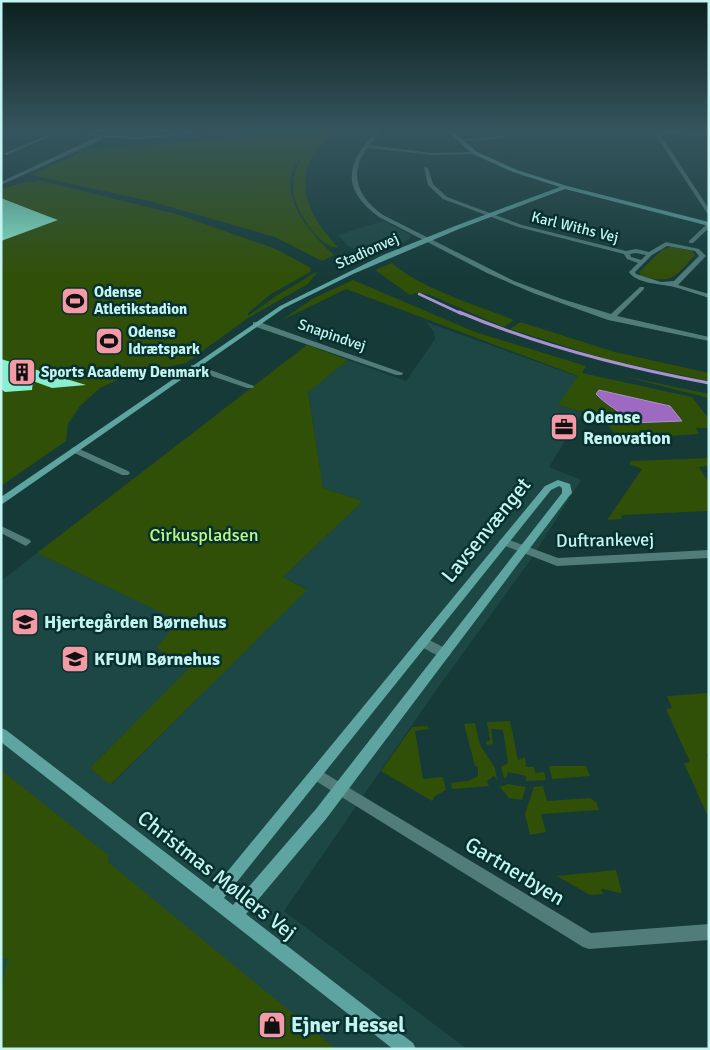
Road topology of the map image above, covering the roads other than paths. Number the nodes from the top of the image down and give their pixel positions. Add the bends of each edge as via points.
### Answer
1 (355, 180) edge
2 (430, 180) edge
3 (541, 180) edge
4 (687, 180) edge
5 (565, 188) junction
6 (490, 214) junction
7 (709, 214) edge
8 (709, 224) edge
9 (426, 239) junction
10 (691, 242) junction
11 (675, 245) junction
12 (702, 252) edge
13 (626, 253) junction
14 (650, 254) junction
15 (641, 262) junction
16 (639, 278) junction
17 (661, 284) junction
18 (669, 284) junction
19 (642, 288) junction
20 (709, 296) edge
21 (612, 318) junction
22 (256, 324) junction
23 (709, 339) edge
24 (194, 367) junction
25 (399, 373) dead end
26 (250, 386) dead end
27 (75, 450) junction
28 (125, 473) dead end
29 (1, 502) edge
30 (1, 528) edge
31 (26, 542) dead end
32 (504, 542) junction
33 (524, 550) junction
34 (709, 554) edge
35 (423, 642) junction
36 (445, 652) junction
37 (1, 734) edge
38 (316, 774) junction
39 (339, 789) junction
40 (214, 899) junction
41 (236, 916) junction
42 (709, 932) edge
43 (407, 1049) edge

1 - 9 street via 360,196 377,214
2 - 6 street, Karl Withs Vej via 437,193
3 - 5 street
4 - 7 street
5 - 6 street, Stadionvej
5 - 8 street
6 - 9 street, Stadionvej
6 - 13 street, Karl Withs Vej via 520,226
8 - 10 street
9 - 21 street via 514,283
9 - 22 street, Stadionvej via 282,306
10 - 11 street
10 - 12 street via 697,244
11 - 12 street
11 - 14 street via 660,246
12 - 18 street via 703,256 691,269 676,283
13 - 14 street, Karl Withs Vej
13 - 15 street, Karl Withs Vej via 628,258
14 - 15 street
15 - 16 street via 632,272
16 - 17 street
16 - 19 street via 636,282
17 - 18 street
17 - 19 street via 656,288
18 - 20 street
19 - 21 street
21 - 23 street
22 - 24 street, Stadionvej
22 - 25 street, Snapindvej
24 - 26 street
24 - 27 street, Stadionvej
27 - 28 street
27 - 29 street, Stadionvej
30 - 31 street
32 - 33 street, Duftrankevej
32 - 33 street, Lavsenvænget via 548,488 558,483 567,486 567,493
32 - 35 street, Lavsenvænget
33 - 34 street, Duftrankevej via 557,562
33 - 36 street, Lavsenvænget
35 - 36 street
35 - 38 street, Lavsenvænget
36 - 39 street, Lavsenvænget
37 - 40 street, Christmas Møllers Vej
38 - 39 street, Gartnerbyen
38 - 40 street, Lavsenvænget
39 - 41 street, Lavsenvænget
39 - 42 street, Gartnerbyen via 589,941
40 - 41 street, Christmas Møllers Vej
41 - 43 street, Christmas Møllers Vej

